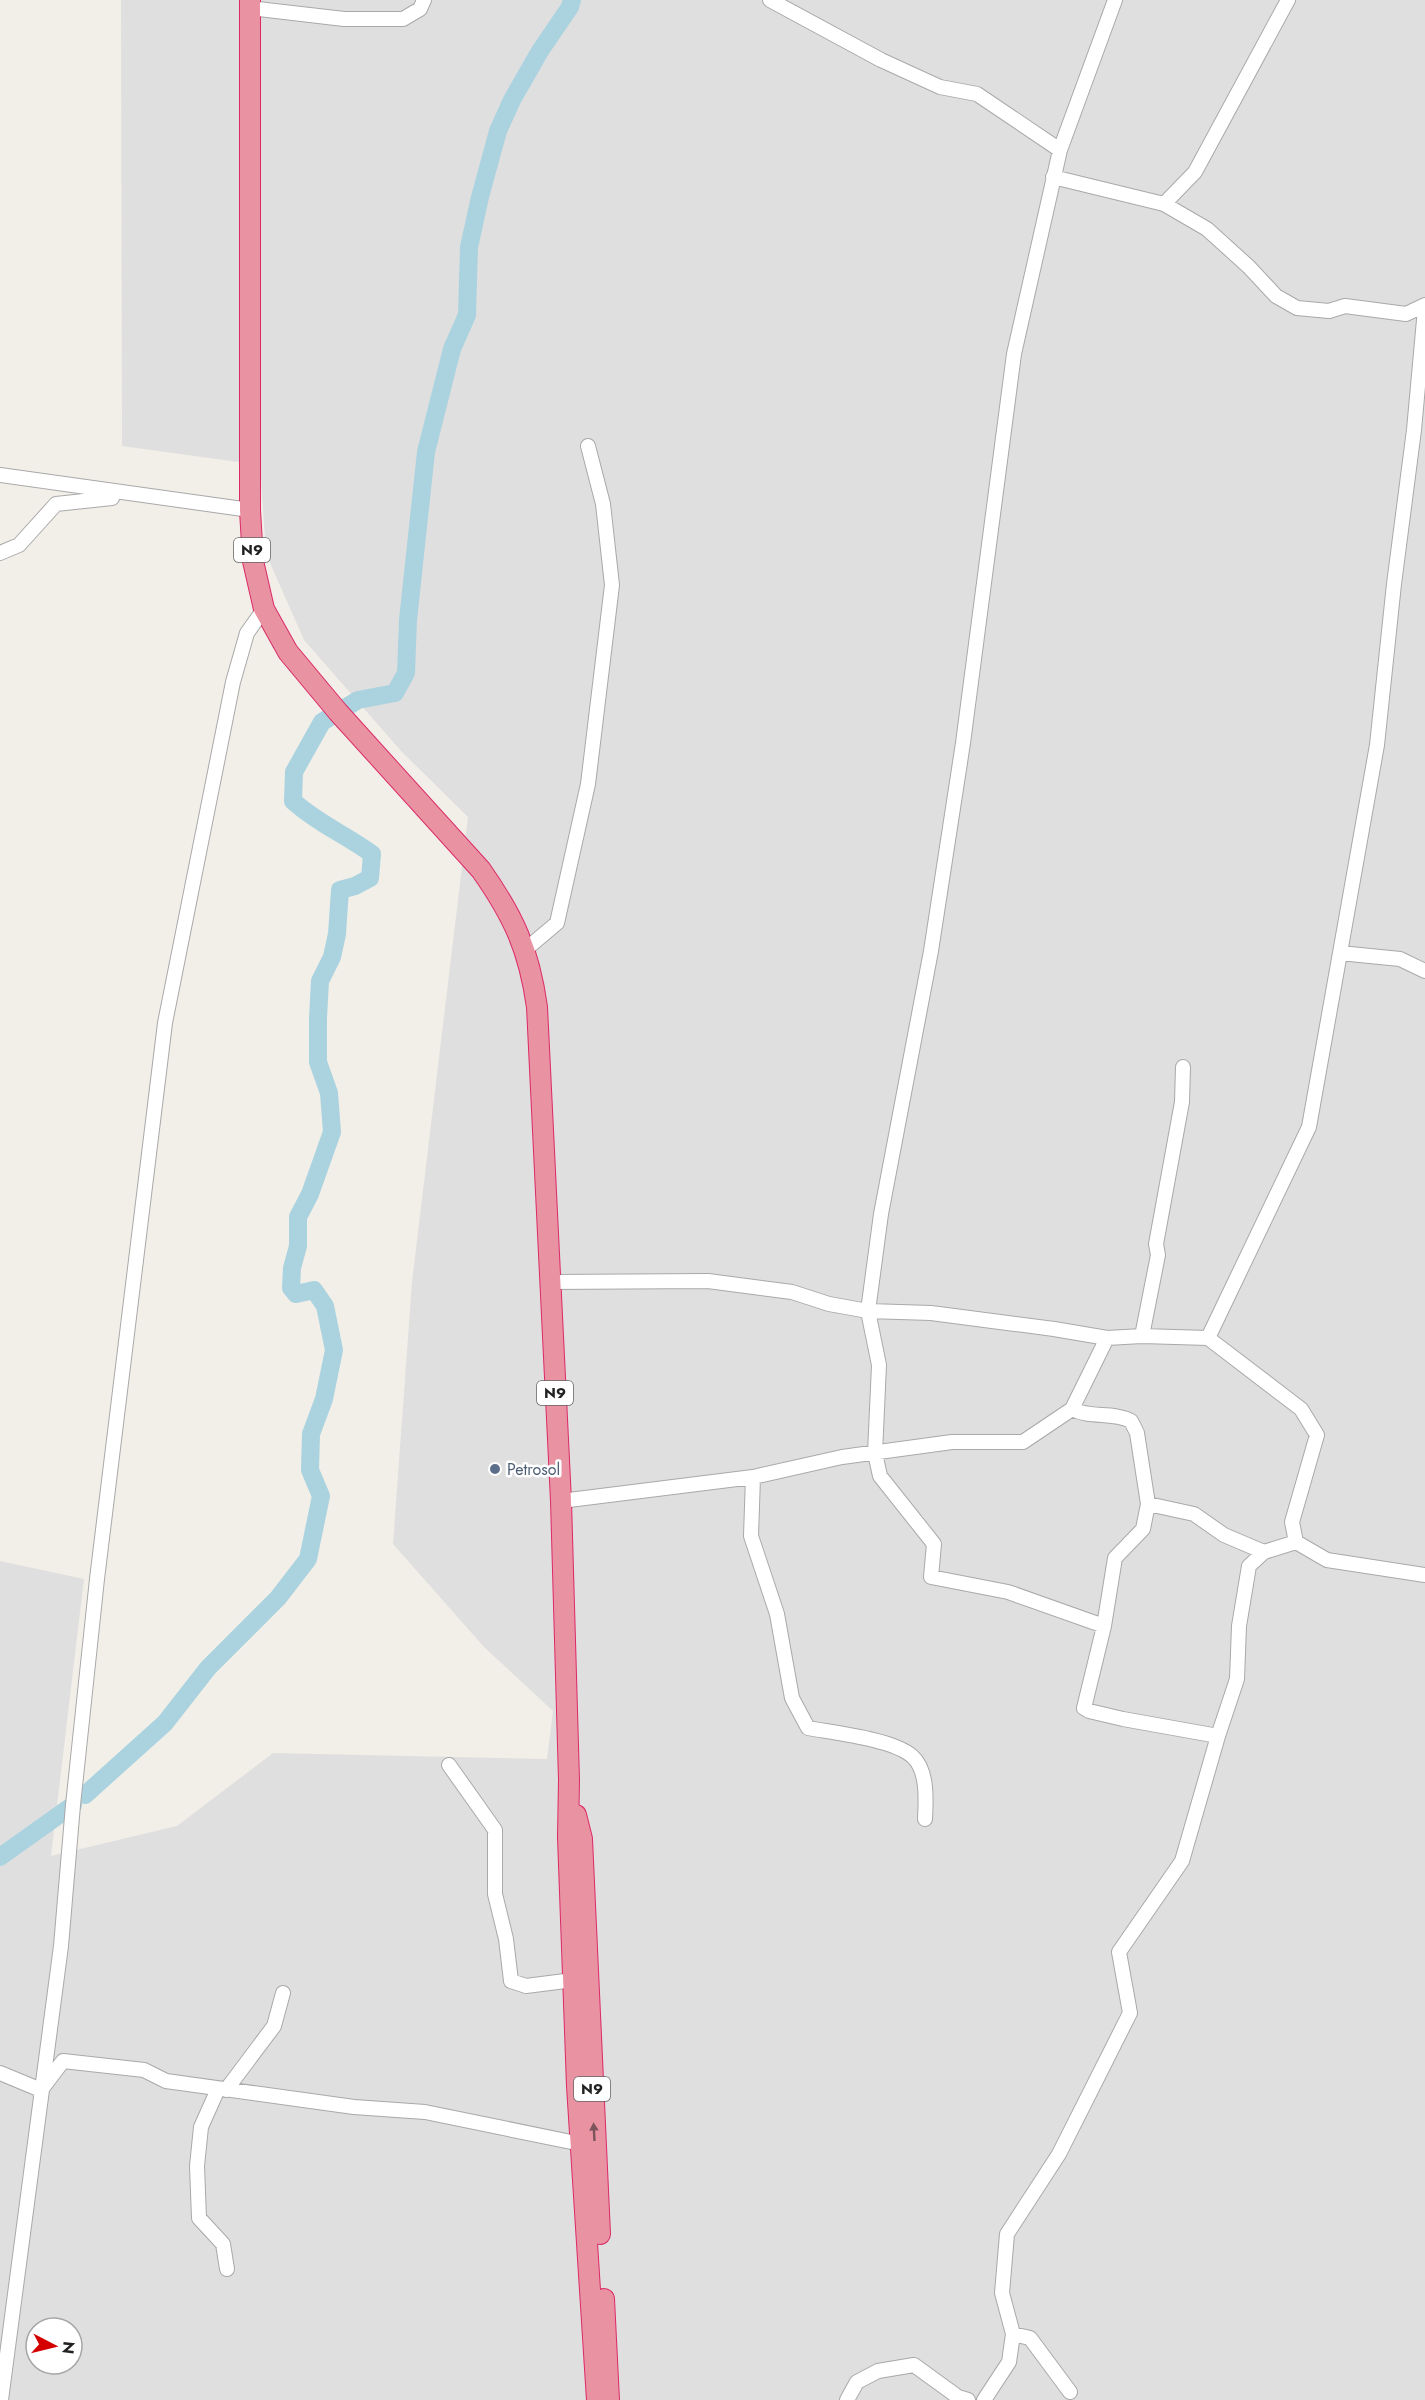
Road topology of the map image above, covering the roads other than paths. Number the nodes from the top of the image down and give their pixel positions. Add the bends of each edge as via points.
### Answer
1 (424, 0) edge
2 (770, 0) edge
3 (1115, 0) edge
4 (1287, 0) edge
5 (250, 4) edge
6 (1060, 150) junction
7 (1053, 177) junction
8 (1164, 204) junction
9 (1425, 307) edge
10 (588, 446) dead end
11 (0, 475) edge
12 (141, 496) junction
13 (250, 510) junction
14 (0, 553) edge
15 (264, 609) junction
16 (525, 950) junction
17 (1340, 953) junction
18 (1425, 971) edge
19 (1182, 1067) dead end
20 (549, 1282) junction
21 (868, 1311) junction
22 (1142, 1336) junction
23 (1107, 1338) junction
24 (1208, 1338) junction
25 (1072, 1409) junction
26 (875, 1454) junction
27 (753, 1478) junction
28 (561, 1501) junction
29 (1148, 1504) junction
30 (1296, 1542) junction
31 (1264, 1552) junction
32 (1425, 1575) edge
33 (1104, 1626) junction
34 (1218, 1736) junction
35 (449, 1765) dead end
36 (569, 1780) junction
37 (925, 1819) dead end
38 (573, 1980) junction
39 (283, 1994) dead end
40 (0, 2073) edge
41 (222, 2089) junction
42 (41, 2090) junction
43 (581, 2144) junction
44 (227, 2269) dead end
45 (1013, 2334) junction
46 (1070, 2392) dead end
47 (1, 2400) edge
48 (597, 2400) edge
49 (609, 2400) edge
50 (847, 2400) edge
51 (968, 2400) edge
52 (984, 2400) edge

1 - 5 street via 420,9 402,19 344,19
2 - 6 street via 891,65 940,87 977,94
3 - 6 street
4 - 8 street via 1195,172
5 - 13 highway, N9
6 - 7 street
7 - 8 street
7 - 21 street via 1014,354 963,743 927,973 881,1214
8 - 9 street via 1207,229 1276,296 1297,308 1329,311 1345,306 1406,314
9 - 17 street via 1377,746
10 - 16 street via 603,504 612,585 591,761 557,923
11 - 12 street
12 - 13 street
12 - 14 street via 56,504 19,545
13 - 15 highway, N9 via 253,561
15 - 16 highway, N9 via 288,652 314,684 482,870 505,904
15 - 42 street via 247,633 233,682 165,1023 97,1579 61,1946
16 - 20 highway, N9 via 537,1007
17 - 18 street via 1400,959
17 - 24 street via 1309,1127
19 - 22 street via 1182,1102
20 - 21 street via 708,1281 792,1292
20 - 28 highway, N9
21 - 23 street via 931,1313
21 - 26 street via 879,1365
22 - 23 street
22 - 24 street
23 - 25 street
24 - 30 street via 1301,1409 1317,1435 1292,1522
25 - 26 street via 1023,1442 952,1442
25 - 29 street via 1131,1421 1137,1433
26 - 27 street via 842,1457
26 - 33 street via 880,1476 934,1544 931,1577 1008,1592
27 - 28 street
27 - 37 street via 751,1536 777,1614 792,1698 808,1728 895,1745 914,1757 922,1773
28 - 36 highway, N9
29 - 31 street via 1194,1514 1224,1535
29 - 33 street via 1143,1529 1115,1558
30 - 31 street
30 - 32 street via 1327,1560
31 - 34 street via 1249,1566 1239,1626 1237,1678
33 - 34 street via 1084,1708
34 - 45 street via 1182,1861 1119,1952 1130,2013 1059,2154 1007,2234 1002,2293
35 - 38 street via 495,1830 495,1894 511,1981 526,1986
36 - 38 highway, N9
49 -> 36 highway, N9 via 582,1839
38 - 43 highway, N9
39 - 41 street via 274,2026
40 - 42 street
41 - 42 street via 166,2081 144,2070 63,2061
41 - 43 street via 354,2107 425,2112
41 - 44 street via 201,2127 197,2166 199,2218 223,2244
42 - 47 street
43 - 48 highway, N9
45 - 46 street via 1030,2338
45 - 52 street via 1008,2362
50 - 51 street via 857,2382 878,2371 914,2365

